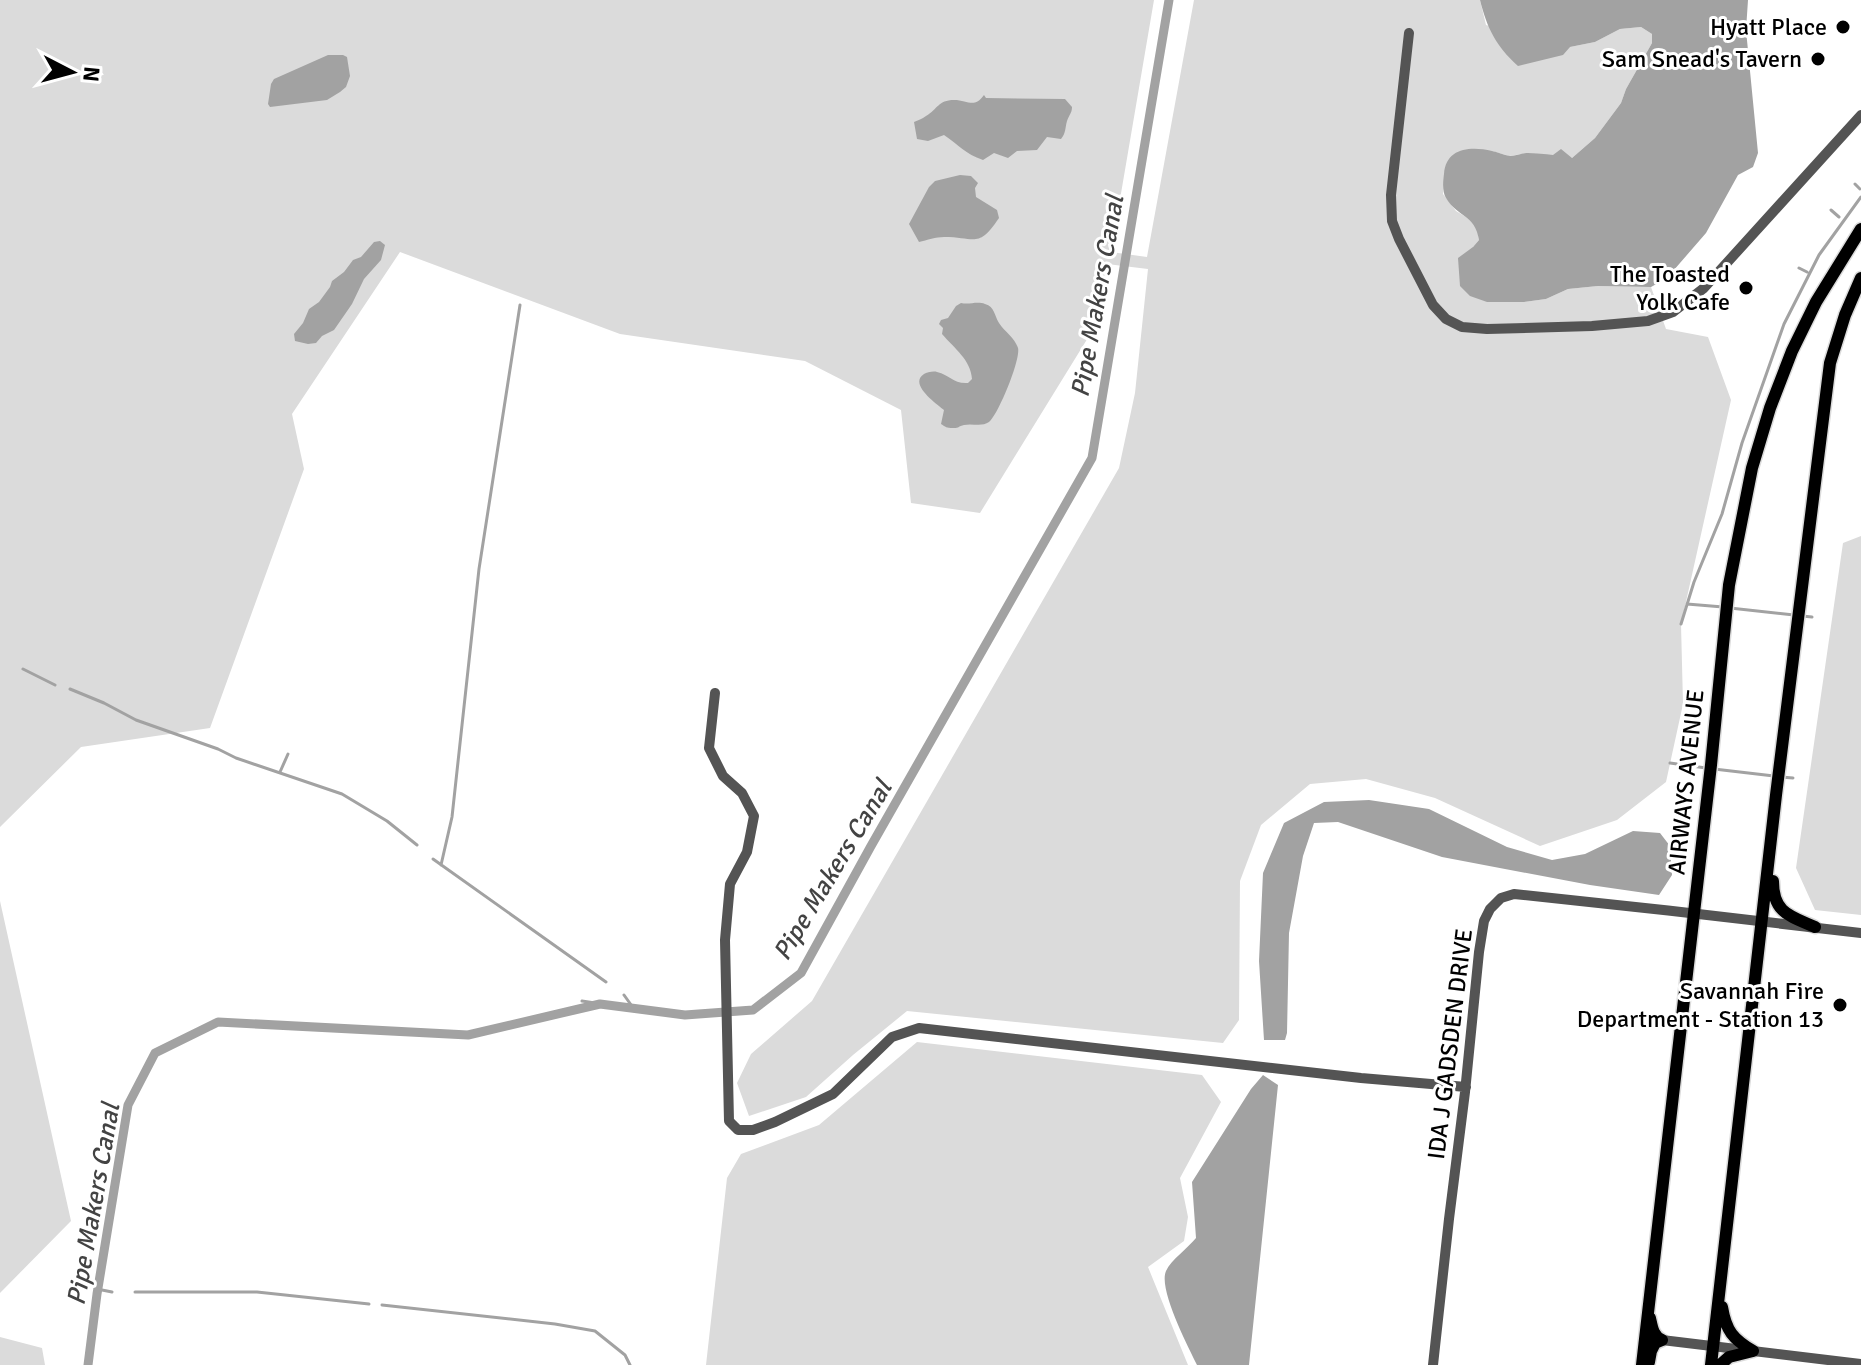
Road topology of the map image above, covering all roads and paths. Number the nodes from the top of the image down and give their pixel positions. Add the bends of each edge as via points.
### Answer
1 (1409, 33) dead end
2 (1861, 115) edge
3 (1861, 229) edge
4 (1861, 278) edge
5 (715, 693) dead end
6 (1772, 826) junction
7 (1693, 914) junction
8 (1762, 921) junction
9 (1815, 927) junction
10 (1861, 933) edge
11 (1466, 1087) junction
12 (1720, 1296) junction
13 (1648, 1308) junction
14 (1662, 1340) junction
15 (1713, 1347) junction
16 (1753, 1351) junction
17 (1861, 1364) edge
18 (1433, 1365) edge
19 (1642, 1365) edge
20 (1649, 1365) edge
21 (1711, 1365) edge
22 (1720, 1365) edge

1 - 2 street via 1392,221 1433,305 1462,327 1592,326 1648,321 1673,312 1704,288
3 - 7 main road, AIRWAYS AVENUE via 1792,351 1752,468 1726,607
4 - 6 main road via 1830,363
5 - 11 street via 709,748 754,816 747,852 730,884 725,940 729,1121 738,1130 775,1122 833,1094 892,1037 919,1028
6 - 8 main road
6 - 9 main road via 1773,894 1784,913
7 - 8 street, IDA J GADSDEN DRIVE
7 - 11 street, IDA J GADSDEN DRIVE via 1514,894 1501,898 1484,921
7 - 13 main road, AIRWAYS AVENUE
8 - 9 street, IDA J GADSDEN DRIVE
8 - 12 main road
9 - 10 street, IDA J GADSDEN DRIVE
11 - 18 street, IDA J GADSDEN DRIVE
12 - 15 main road
12 - 16 main road via 1724,1320 1736,1340
13 - 14 main road via 1653,1330
13 - 19 main road, AIRWAYS AVENUE
14 - 15 street
14 - 20 main road via 1655,1343
15 - 16 street
15 - 21 main road
16 - 17 street
16 - 22 main road

